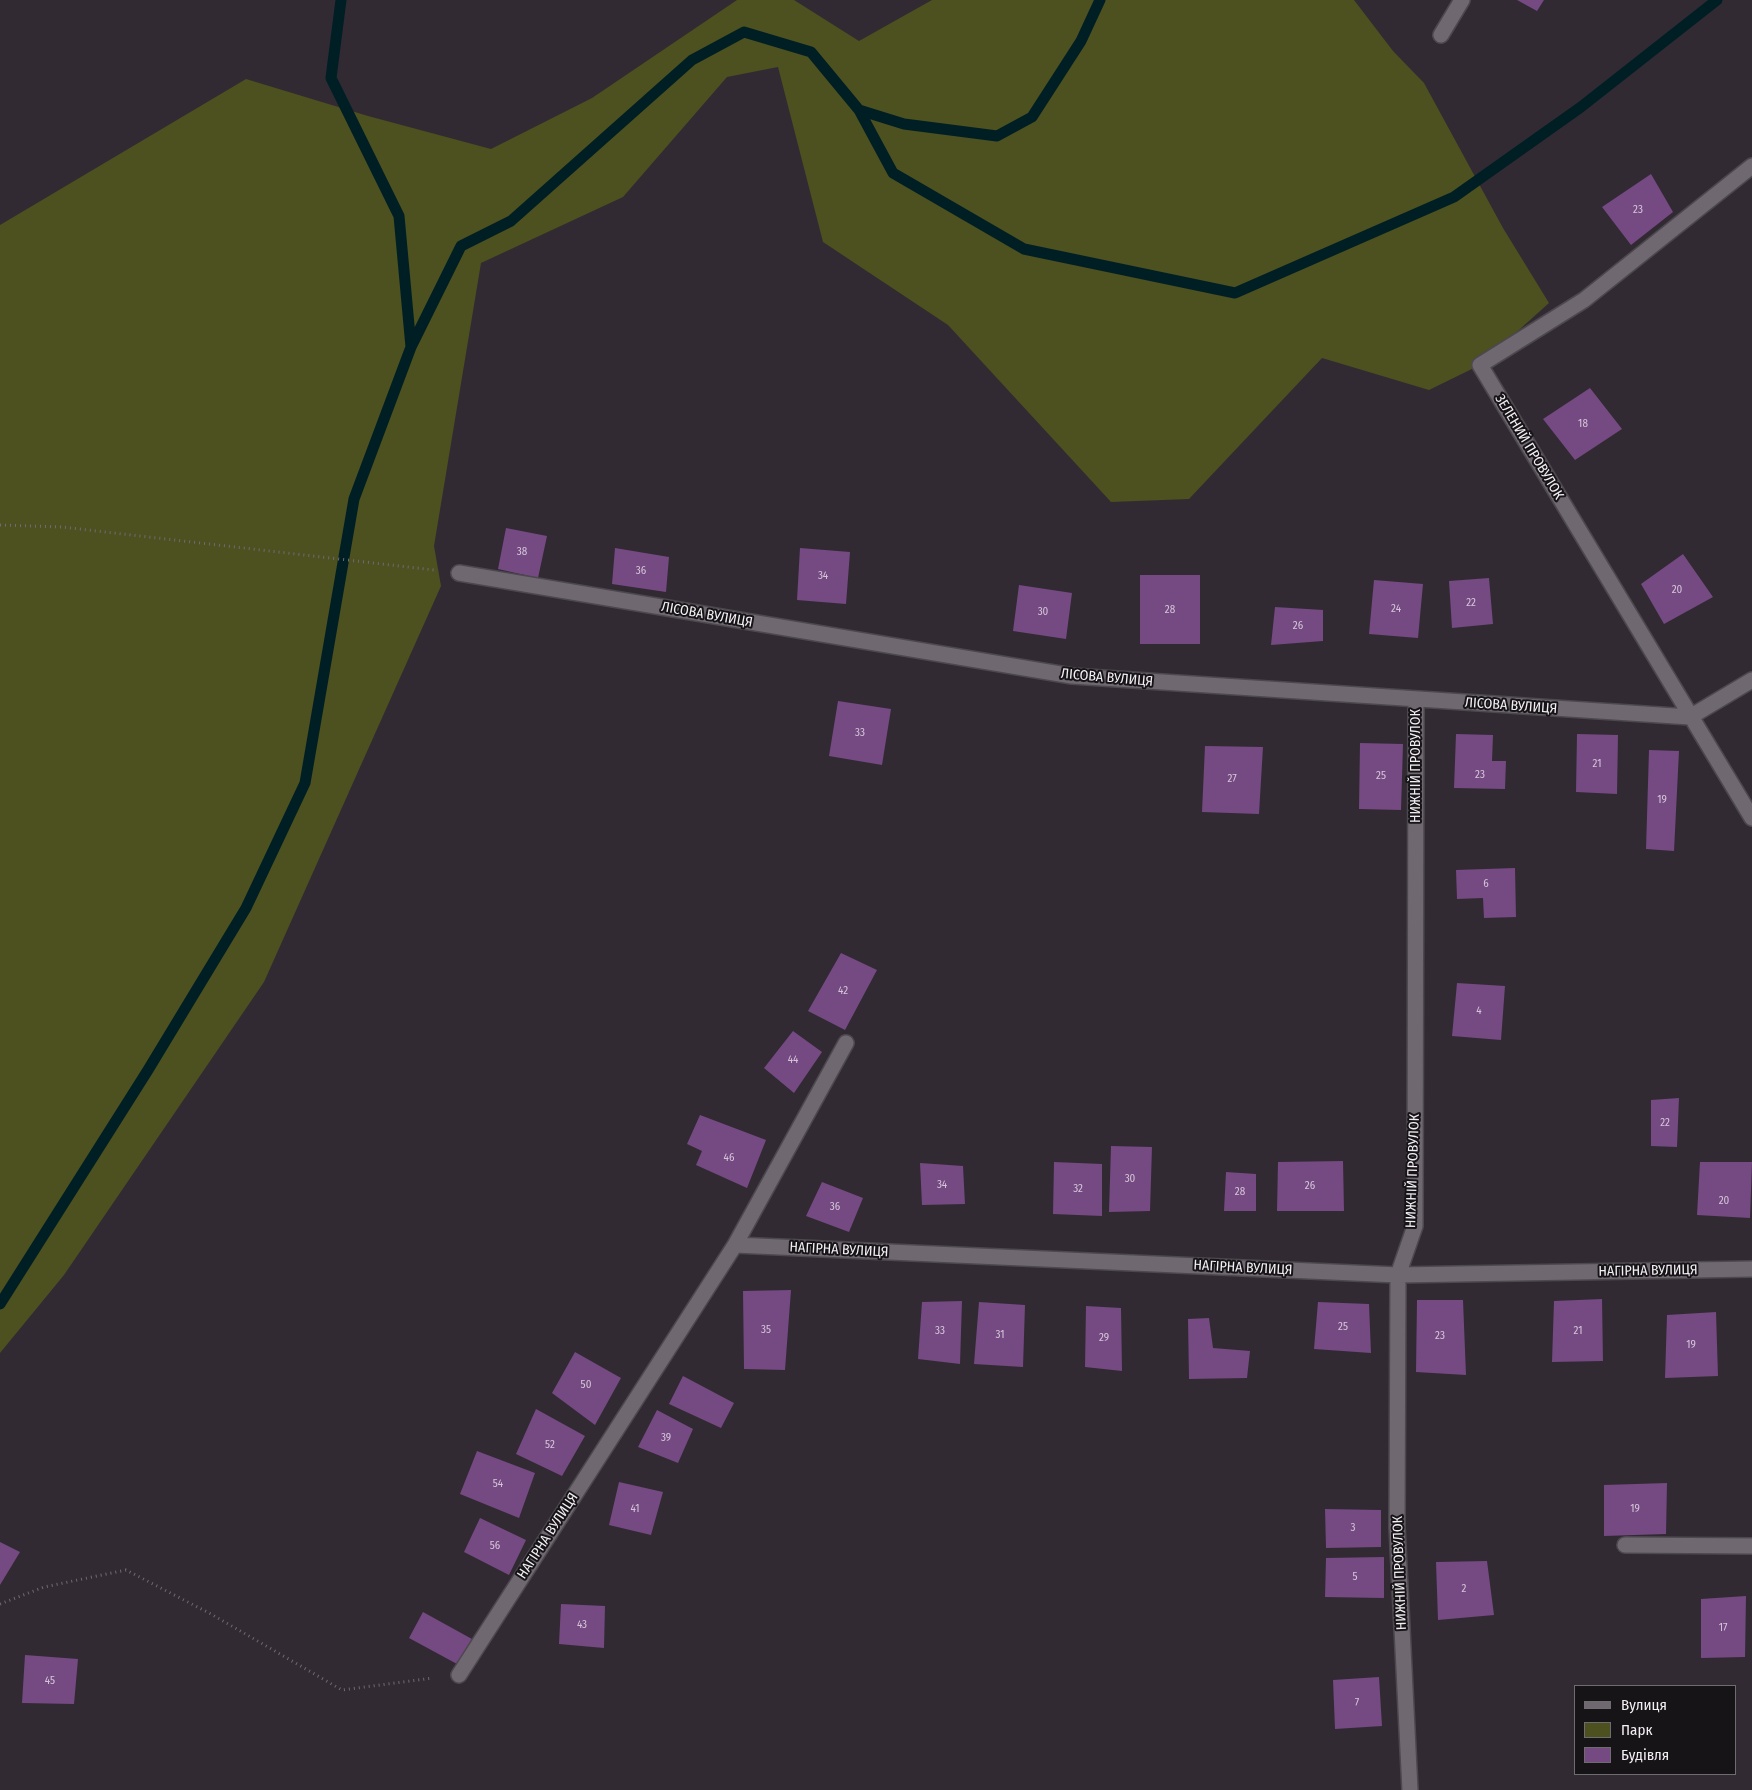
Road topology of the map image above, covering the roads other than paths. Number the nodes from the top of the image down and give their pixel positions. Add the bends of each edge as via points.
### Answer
1 (1462, 0) edge
2 (1441, 35) dead end
3 (1752, 166) edge
4 (459, 573) road end
5 (1752, 680) edge
6 (1416, 699) junction
7 (1690, 717) junction
8 (1752, 818) edge
9 (846, 1043) dead end
10 (734, 1245) junction
11 (1752, 1269) edge
12 (1398, 1275) junction
13 (1625, 1545) dead end
14 (1752, 1546) edge
15 (459, 1674) road end
16 (1410, 1790) edge

1 - 2 street
3 - 7 street, ЗЕЛЕНИЙ ПРОВУЛОК via 1584,300 1480,365
4 - 6 street, ЛІСОВА ВУЛИЦЯ via 1072,676
5 - 7 street
6 - 7 street, ЛІСОВА ВУЛИЦЯ
6 - 12 street, НИЖНІЙ ПРОВУЛОК via 1415,1226
7 - 8 street, ЗЕЛЕНИЙ ПРОВУЛОК
9 - 10 street, НАГІРНА ВУЛИЦЯ
10 - 12 street, НАГІРНА ВУЛИЦЯ
10 - 15 street, НАГІРНА ВУЛИЦЯ
11 - 12 street, НАГІРНА ВУЛИЦЯ
12 - 16 street, НИЖНІЙ ПРОВУЛОК via 1397,1527
13 - 14 street

